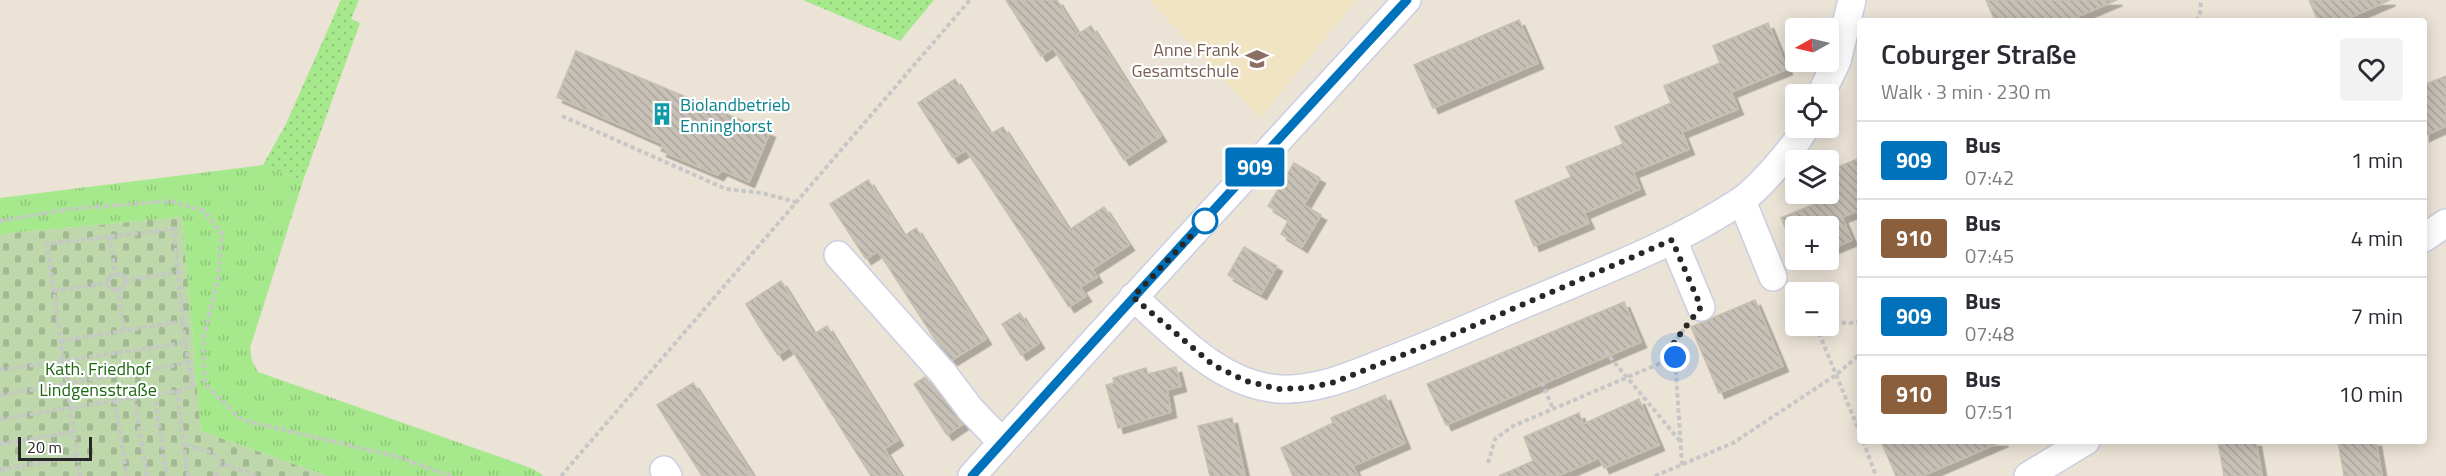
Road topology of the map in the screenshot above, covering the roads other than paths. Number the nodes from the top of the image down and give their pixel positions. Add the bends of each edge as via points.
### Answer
1 (1407, 0) edge
2 (1852, 0) edge
3 (1826, 84) edge
4 (1797, 138) edge
5 (1742, 201) junction
6 (2446, 223) edge
7 (2427, 236) edge
8 (1672, 240) junction
9 (838, 255) dead end
10 (1773, 277) dead end
11 (1133, 297) junction
12 (1701, 307) road end
13 (1002, 442) junction
14 (2081, 444) edge
15 (972, 476) edge
16 (2028, 476) edge

1 - 11 street
2 - 3 street via 1837,61
4 - 5 street
5 - 8 street
5 - 10 street
6 - 7 street
8 - 11 street via 1443,339 1335,382 1307,388 1278,389 1246,381 1213,365
8 - 12 street
9 - 13 street
11 - 13 street
13 - 15 street
14 - 16 street

